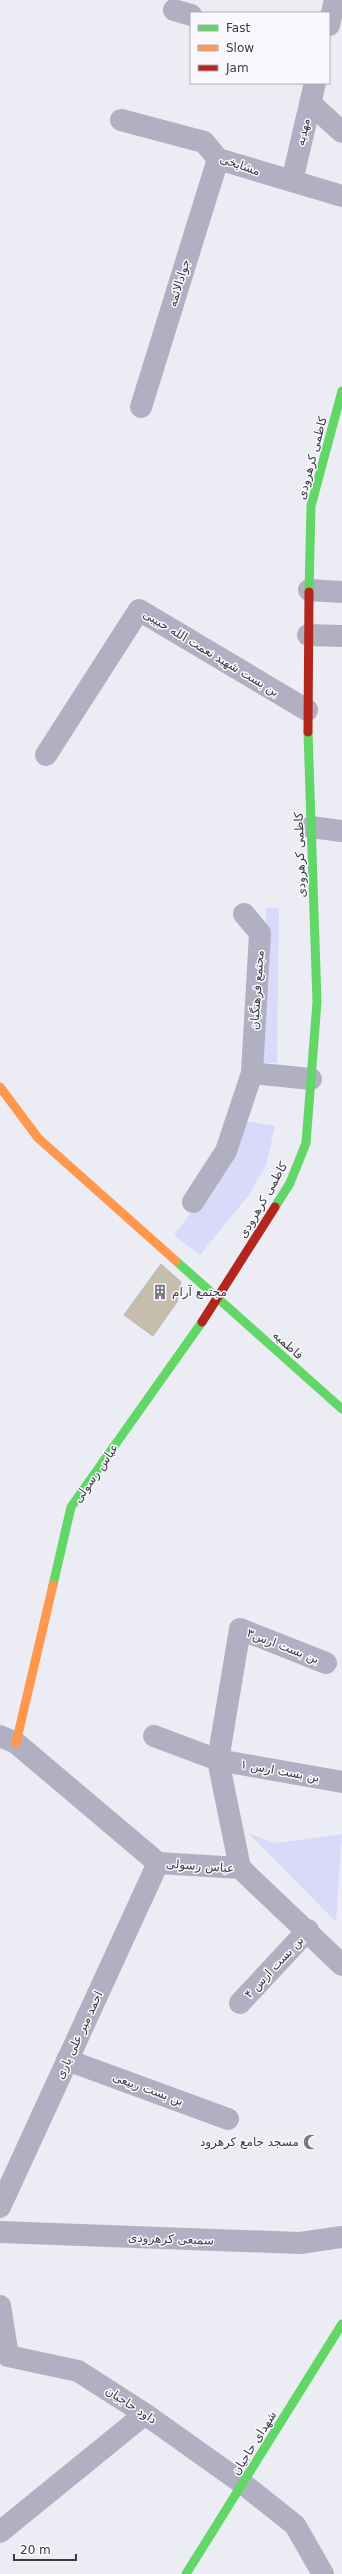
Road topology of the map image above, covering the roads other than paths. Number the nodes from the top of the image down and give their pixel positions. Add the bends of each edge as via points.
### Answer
1 (335, 0) edge
2 (330, 20) edge
3 (313, 93) edge
4 (121, 120) dead end
5 (342, 132) edge
6 (218, 159) junction
7 (292, 181) junction
8 (342, 196) edge
9 (342, 391) edge
10 (141, 407) dead end
11 (309, 590) junction
12 (342, 592) edge
13 (308, 635) junction
14 (342, 636) edge
15 (307, 710) junction
16 (46, 755) dead end
17 (311, 827) junction
18 (342, 831) edge
19 (244, 914) dead end
20 (252, 1073) junction
21 (311, 1079) junction
22 (0, 1087) edge
23 (193, 1202) dead end
24 (218, 1299) junction
25 (342, 1409) edge
26 (326, 1662) dead end
27 (154, 1736) dead end
28 (8, 1740) edge
29 (218, 1760) junction
30 (342, 1782) edge
31 (158, 1863) junction
32 (240, 1868) junction
33 (308, 1930) junction
34 (342, 1965) edge
35 (240, 2004) dead end
36 (68, 2060) junction
37 (228, 2119) dead end
38 (0, 2207) edge
39 (0, 2232) edge
40 (342, 2237) edge
41 (0, 2306) edge
42 (342, 2324) edge
43 (4, 2360) edge
44 (145, 2414) junction
45 (242, 2483) junction
46 (0, 2532) edge
47 (186, 2574) edge
48 (323, 2574) edge

1 - 2 street
3 - 5 street
3 - 7 street, مهدیه
4 - 6 street, مشایخی via 204,142
6 - 7 street, مشایخی
6 - 10 street, جوادالائمه
7 - 8 street, مشایخی
9 - 11 street, کاظمی کرهرودی via 311,506
11 - 12 street
11 - 13 street, کاظمی کرهرودی
13 - 14 street
13 - 15 street, کاظمی کرهرودی
15 - 16 street, بن بست شهید نعمت الله حبیبی via 139,610
15 - 17 street, کاظمی کرهرودی
17 - 18 street
17 - 21 street, کاظمی کرهرودی via 317,1002
19 - 20 street, مجتمع فرهنگیان via 260,933
20 - 21 street
20 - 23 street, مجتمع فرهنگیان via 226,1151
21 - 24 street, کاظمی کرهرودی via 306,1143 292,1176
22 - 24 street, فاطمیه via 38,1138
24 - 25 street, فاطمیه
24 - 28 street, عباس رسولی via 71,1508
26 - 29 street, بن بست ارس۳ via 240,1629
27 - 29 street, بن بست ارس ۱
28 - 31 street, عباس رسولی
29 - 30 street, بن بست ارس ۱
29 - 32 street
31 - 32 street, عباس رسولی
31 - 36 street, احمد میر علی یاری
32 - 33 street, عباس رسولی
33 - 34 street, عباس رسولی
33 - 35 street, بن بست ارس ۴
36 - 37 street, بن بست ربیعی
36 - 38 street, احمد میر علی یاری
39 - 40 street, سمیعی کرهرودی via 300,2243
41 - 43 street
42 - 45 street, شهدای حاجیان
43 - 44 street, داود حاجیان via 78,2371
44 - 45 street, داود حاجیان
44 - 46 street
45 - 47 street, شهدای حاجیان
45 - 48 street, داود حاجیان via 295,2525

